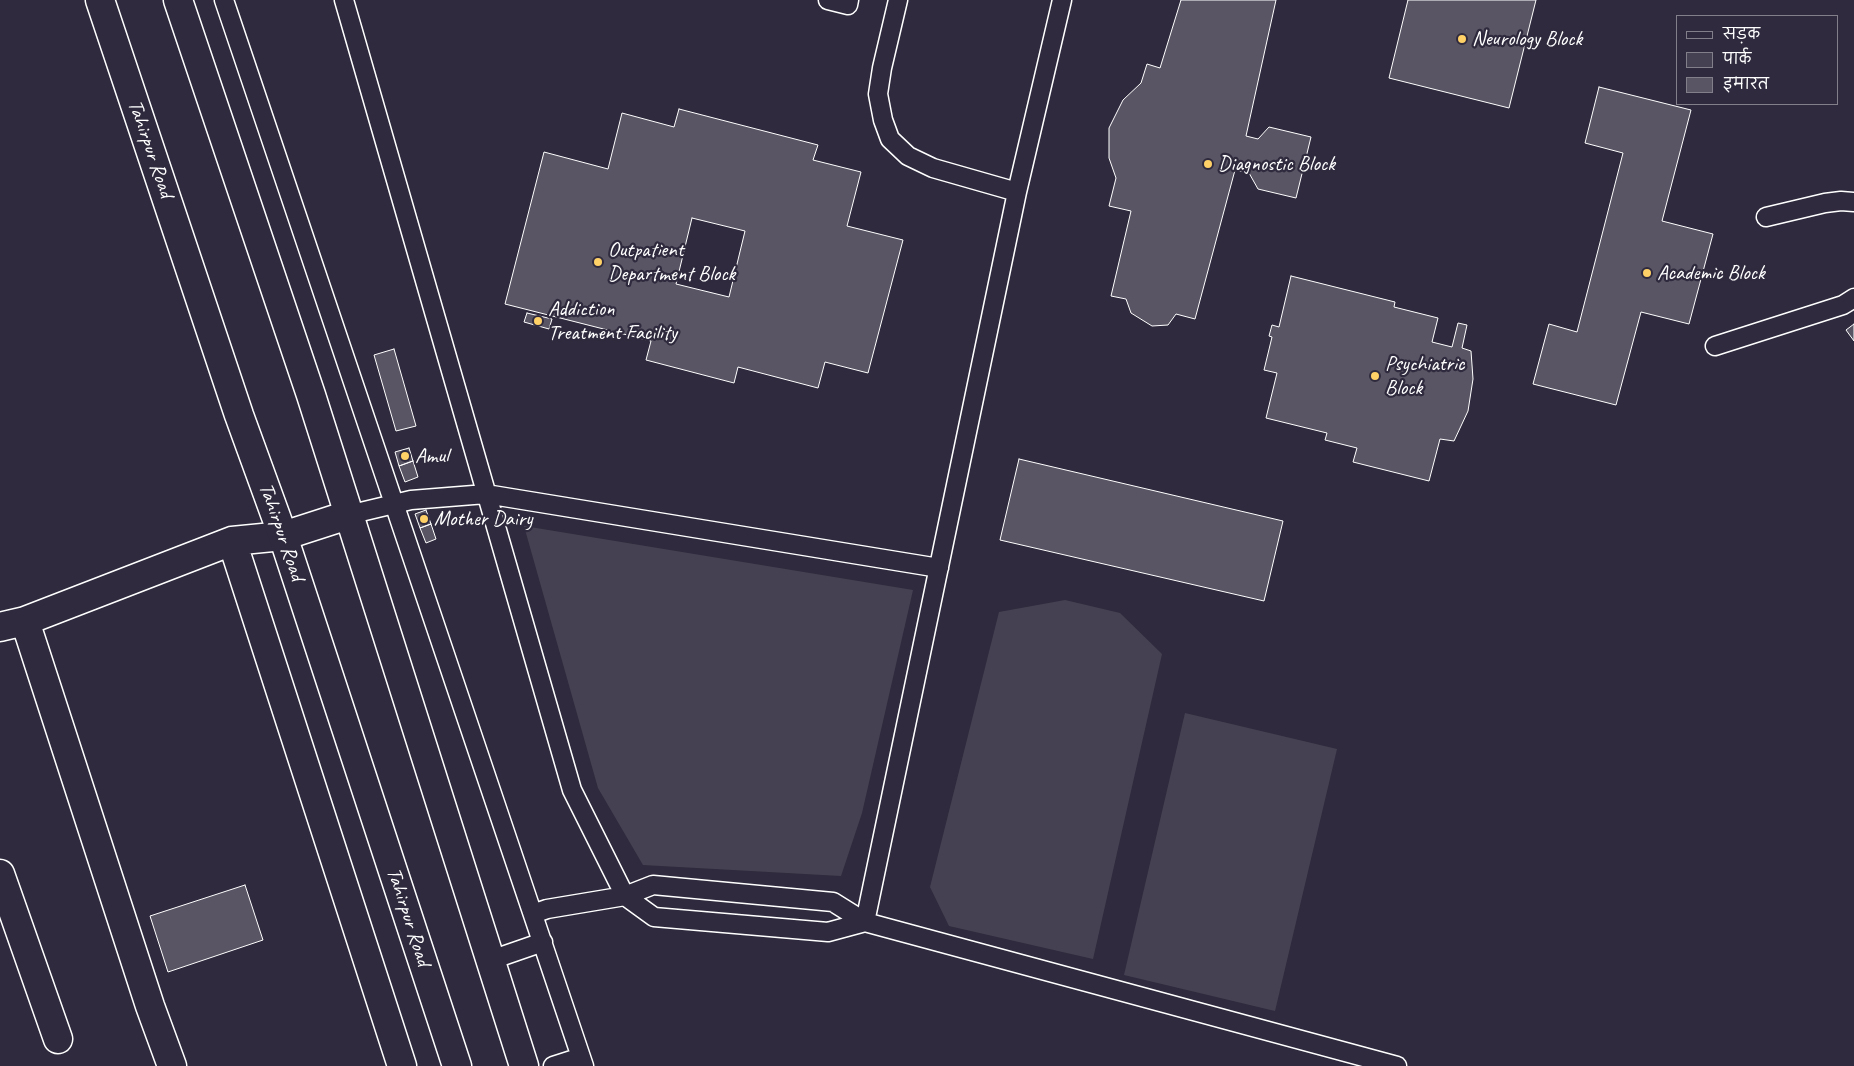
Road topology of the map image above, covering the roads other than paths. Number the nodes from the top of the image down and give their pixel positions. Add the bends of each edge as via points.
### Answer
1 (100, 0) edge
2 (178, 0) edge
3 (224, 0) edge
4 (344, 0) edge
5 (828, 0) edge
6 (850, 0) edge
7 (898, 0) edge
8 (1062, 0) edge
9 (1017, 192) junction
10 (1854, 202) edge
11 (1766, 217) dead end
12 (1854, 298) edge
13 (1715, 346) dead end
14 (486, 494) junction
15 (395, 504) junction
16 (348, 515) junction
17 (283, 536) junction
18 (232, 541) junction
19 (939, 568) junction
20 (12, 624) edge
21 (0, 874) edge
22 (625, 896) junction
23 (533, 914) junction
24 (865, 922) junction
25 (542, 942) junction
26 (491, 960) junction
27 (58, 1039) dead end
28 (583, 1062) edge
29 (172, 1066) edge
30 (402, 1066) edge
31 (457, 1066) edge
32 (524, 1066) edge
33 (553, 1066) edge
34 (1397, 1066) edge

1 - 17 main road, Tahirpur Road via 239,415
2 - 16 main road
3 - 15 lane
4 - 14 lane
5 - 6 lane via 848,5
7 - 9 lane via 878,94 890,139 908,156 933,168
8 - 9 lane
9 - 19 lane
10 - 11 lane via 1825,203
12 - 13 lane via 1842,305
14 - 15 lane
14 - 19 lane
14 - 22 lane via 572,790
15 - 16 lane
15 - 23 lane
16 - 17 main road
16 - 26 main road
17 - 18 main road
17 - 31 main road, Tahirpur Road
18 - 20 main road
18 - 30 main road
19 - 24 lane
20 - 29 main road
21 - 27 main road
22 - 23 lane
22 - 24 lane via 653,885 833,902
22 - 24 lane via 654,917 828,932
23 - 25 lane
24 - 34 lane
25 - 26 lane
25 - 28 lane
26 - 32 main road
28 - 33 lane

